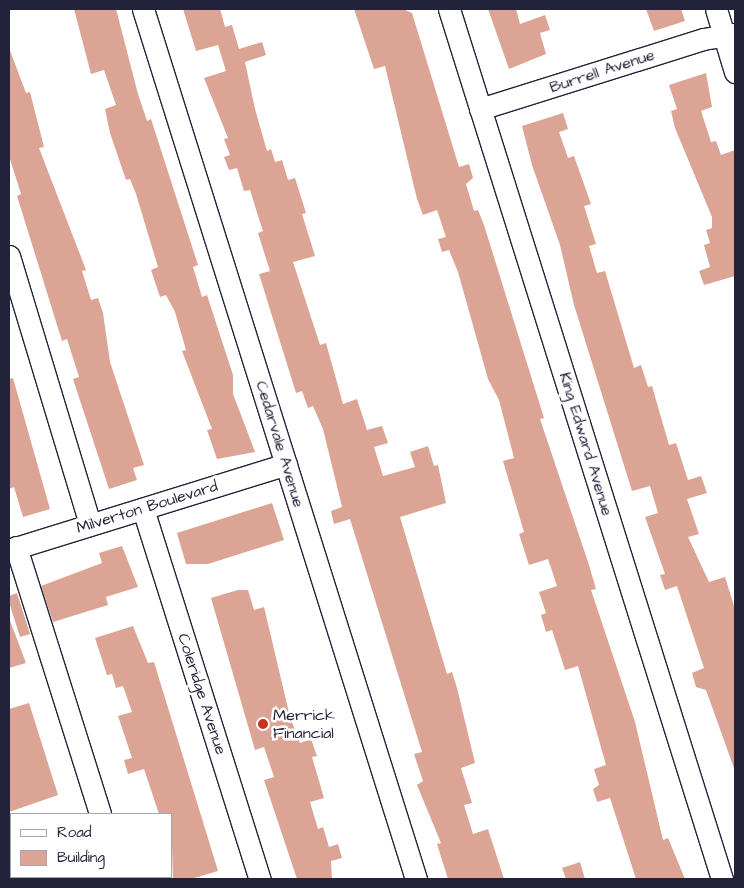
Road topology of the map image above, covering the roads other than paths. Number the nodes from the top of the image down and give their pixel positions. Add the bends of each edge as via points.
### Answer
1 (143, 9) edge
2 (448, 9) edge
3 (716, 9) edge
4 (729, 35) edge
5 (735, 72) edge
6 (480, 109) junction
7 (9, 256) edge
8 (286, 464) junction
9 (143, 509) junction
10 (90, 524) junction
11 (12, 548) edge
12 (100, 813) edge
13 (260, 879) edge
14 (416, 879) edge
15 (722, 879) edge

1 - 8 street, Cedarvale Avenue
2 - 6 street, King Edward Avenue
3 - 4 street
4 - 5 street
4 - 6 street, Burrell Avenue
6 - 15 street, King Edward Avenue
7 - 10 street
8 - 9 street, Milverton Boulevard
8 - 14 street, Cedarvale Avenue
9 - 10 street, Milverton Boulevard
9 - 13 street, Coleridge Avenue
10 - 11 street, Milverton Boulevard
11 - 12 street

